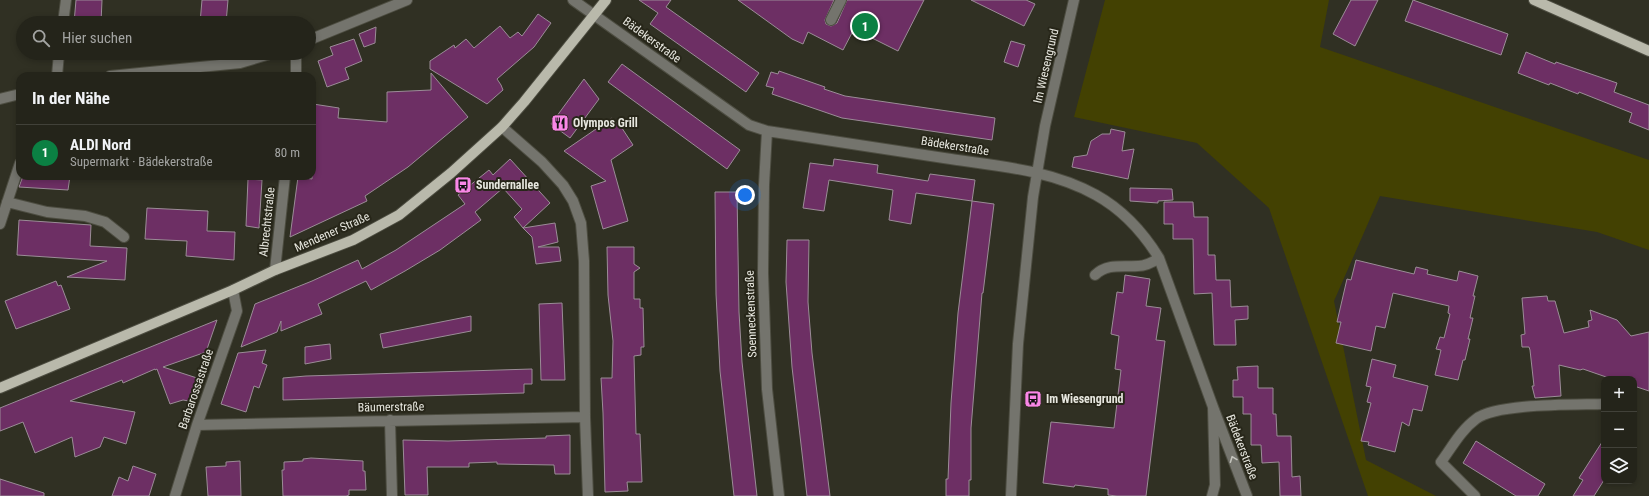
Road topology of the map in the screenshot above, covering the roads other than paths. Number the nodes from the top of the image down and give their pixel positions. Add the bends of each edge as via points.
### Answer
1 (66, 0) edge
2 (407, 0) edge
3 (573, 0) edge
4 (606, 0) edge
5 (840, 0) edge
6 (1074, 0) edge
7 (1534, 0) edge
8 (594, 15) junction
9 (64, 16) edge
10 (831, 20) dead end
11 (316, 37) edge
12 (1646, 49) edge
13 (58, 60) edge
14 (250, 60) edge
15 (296, 60) edge
16 (57, 72) edge
17 (150, 72) edge
18 (296, 72) edge
19 (16, 95) edge
20 (0, 99) edge
21 (502, 127) junction
22 (767, 131) junction
23 (1037, 172) junction
24 (16, 175) edge
25 (285, 180) edge
26 (7, 202) junction
27 (0, 224) edge
28 (124, 237) dead end
29 (1159, 258) junction
30 (275, 270) junction
31 (1095, 275) dead end
32 (232, 290) junction
33 (0, 388) edge
34 (1601, 404) edge
35 (1213, 407) junction
36 (585, 417) junction
37 (390, 420) junction
38 (197, 425) junction
39 (175, 496) edge
40 (392, 496) edge
41 (588, 496) edge
42 (779, 496) edge
43 (1011, 496) edge
44 (1212, 496) edge
45 (1247, 496) edge
46 (1475, 496) edge

1 - 9 street
2 - 11 street
3 - 8 street, Bädekerstraße
4 - 8 main road, Mendener Straße
5 - 10 street
6 - 23 street, Im Wiesengrund
7 - 12 main road
8 - 21 main road, Mendener Straße
8 - 22 street, Bädekerstraße via 749,125
13 - 16 street
14 - 17 street
15 - 18 street
19 - 20 street
21 - 30 main road, Mendener Straße via 399,215 353,240
21 - 36 street via 542,162 563,185 573,201 581,223 584,260
22 - 23 street, Bädekerstraße
22 - 42 street, Soenneckenstraße via 763,289 767,389
23 - 29 street, Bädekerstraße via 1095,194 1113,205 1146,238
23 - 43 street, Im Wiesengrund via 1018,344
24 - 26 street
25 - 30 street, Albrechtstraße
26 - 27 street
26 - 28 street via 47,212 85,216 105,222
29 - 31 street via 1139,266 1106,268
29 - 35 street, Bädekerstraße
30 - 32 main road, Mendener Straße
32 - 33 main road, Mendener Straße
32 - 38 street, Barbarossastraße via 236,311
34 - 46 street via 1522,407 1496,410 1477,418 1465,429 1441,462
35 - 44 street, Bädekerstraße
45 -> 35 street, Bädekerstraße
36 - 37 street, Bäumerstraße
36 - 41 street
37 - 38 street, Bäumerstraße
37 - 40 street
38 - 39 street, Barbarossastraße

